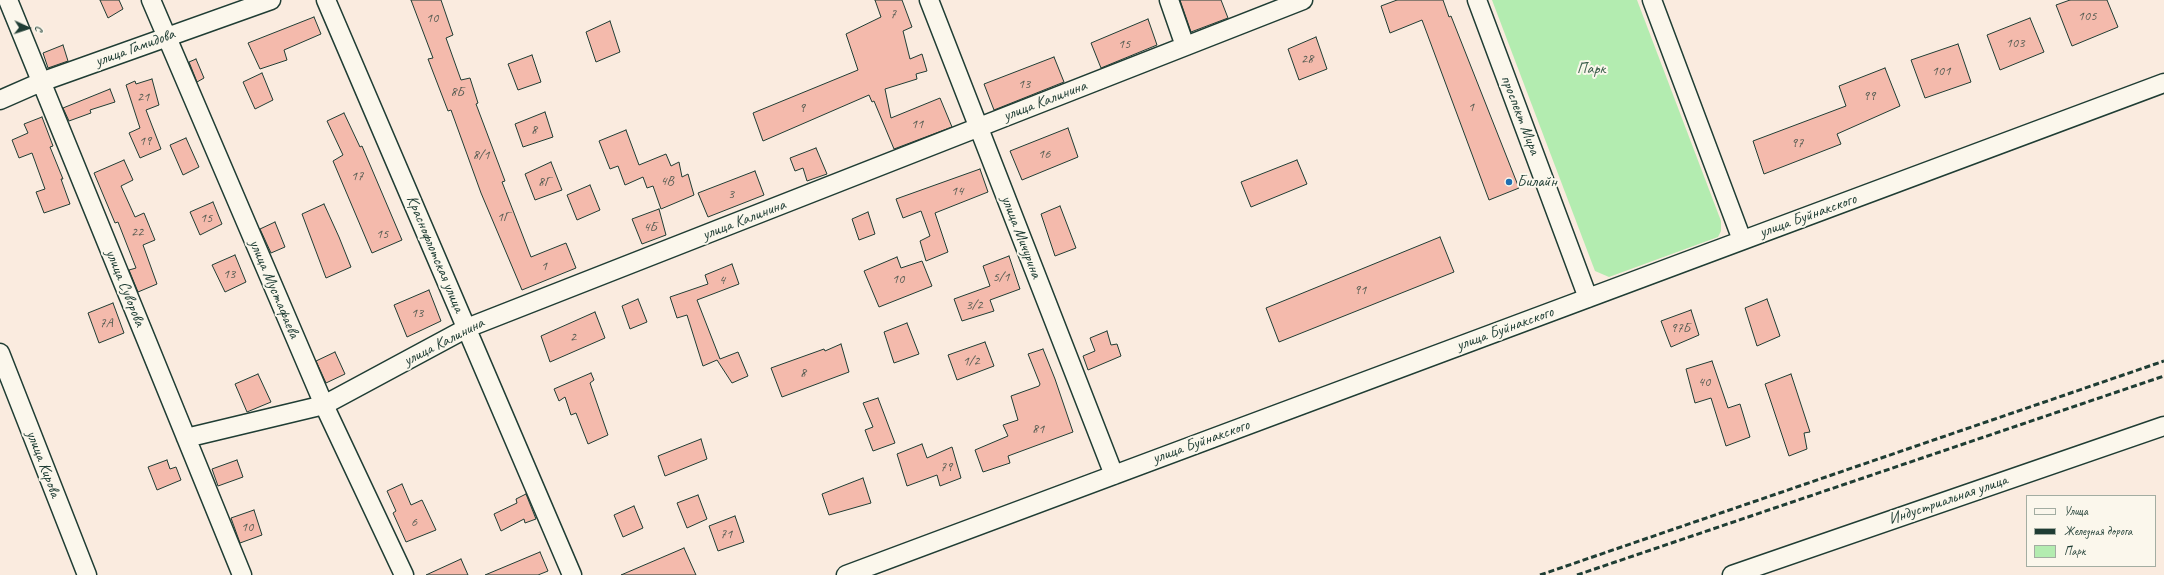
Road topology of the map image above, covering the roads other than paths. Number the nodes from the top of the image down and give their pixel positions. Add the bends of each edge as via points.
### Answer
1 (8, 0) edge
2 (151, 0) edge
3 (271, 0) edge
4 (326, 0) edge
5 (929, 0) edge
6 (1169, 0) edge
7 (1303, 0) edge
8 (1477, 0) edge
9 (1652, 0) edge
10 (167, 37) junction
11 (1185, 46) junction
12 (41, 82) junction
13 (2164, 83) edge
14 (0, 100) edge
15 (979, 128) junction
16 (1742, 240) junction
17 (1588, 298) junction
18 (467, 328) junction
19 (0, 353) edge
20 (324, 405) junction
21 (2164, 426) edge
22 (186, 438) junction
23 (1114, 475) junction
24 (87, 575) edge
25 (242, 575) edge
26 (404, 575) edge
27 (572, 575) edge
28 (846, 575) edge
29 (1732, 575) edge

1 - 12 street, улица Суворова
2 - 10 street, улица Мустафаева
3 - 10 street, улица Гамидова
4 - 18 street, Краснофлотская улица
5 - 15 street, улица Мичурина
6 - 11 street
7 - 11 street, улица Калинина
8 - 17 street, проспект Мира
9 - 16 street
10 - 12 street, улица Гамидова
10 - 20 street, улица Мустафаева
11 - 15 street, улица Калинина
12 - 14 street, улица Гамидова
12 - 22 street, улица Суворова
13 - 16 street, улица Буйнакского
15 - 18 street, улица Калинина
15 - 23 street, улица Мичурина
16 - 17 street, улица Буйнакского
17 - 23 street, улица Буйнакского
18 - 20 street, улица Калинина
18 - 27 street, Краснофлотская улица
19 - 24 street, улица Кирова
20 - 22 street, улица Калинина
20 - 26 street, улица Мустафаева
21 - 29 street, Индустриальная улица
22 - 25 street, улица Суворова
23 - 28 street, улица Буйнакского

